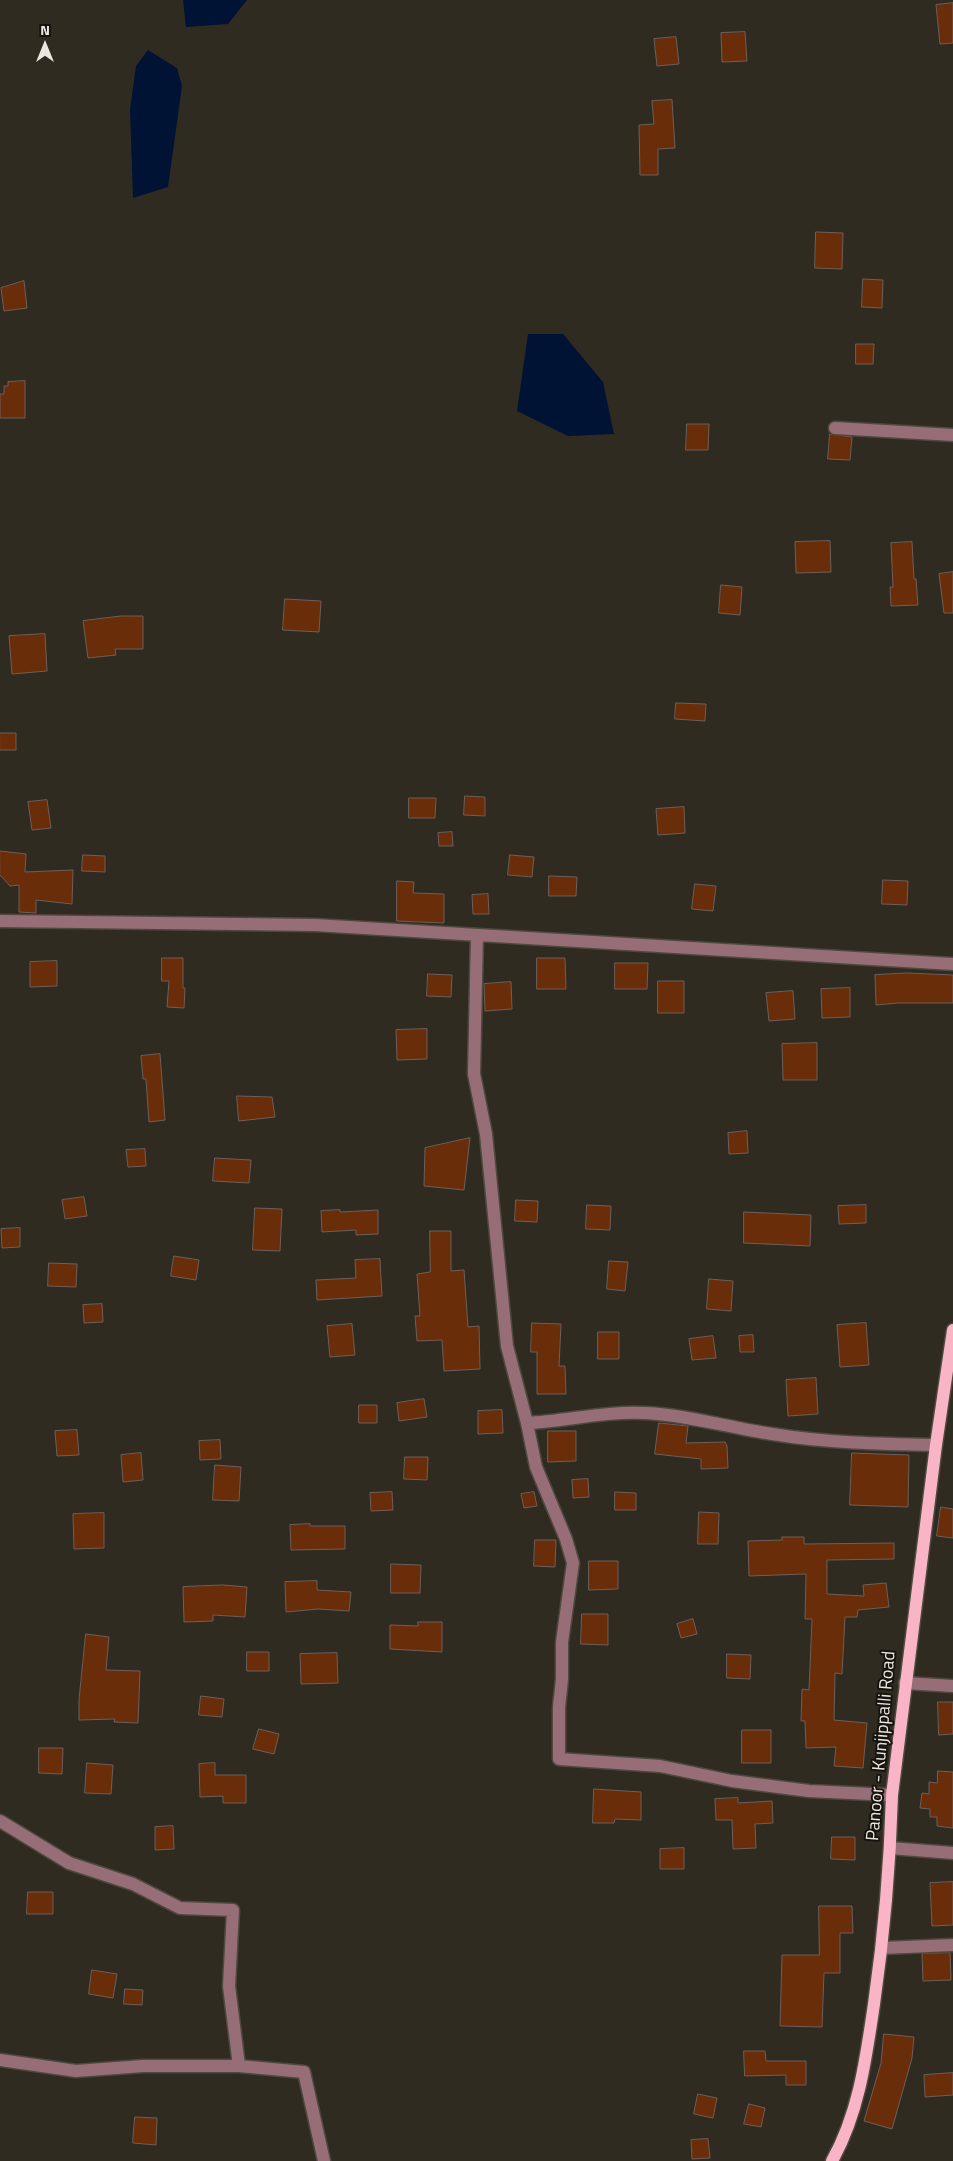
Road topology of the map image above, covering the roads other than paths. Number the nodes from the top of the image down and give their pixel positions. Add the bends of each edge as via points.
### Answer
1 (835, 428) dead end
2 (953, 435) edge
3 (0, 921) edge
4 (477, 935) junction
5 (953, 964) edge
6 (953, 1330) edge
7 (527, 1423) junction
8 (936, 1445) junction
9 (905, 1682) junction
10 (953, 1686) edge
11 (892, 1795) junction
12 (0, 1821) edge
13 (890, 1848) junction
14 (953, 1853) edge
15 (953, 1945) edge
16 (882, 1948) junction
17 (0, 2060) edge
18 (239, 2066) junction
19 (324, 2161) edge
20 (832, 2161) edge

1 - 2 street
3 - 4 street via 315,925
4 - 5 street
4 - 7 street via 474,1074 486,1134 508,1346
6 - 8 main road, Panoor - Kunjippalli Road
7 - 8 street via 644,1413 848,1444
7 - 11 street via 536,1467 573,1563 562,1642 559,1759 660,1766 732,1781 809,1791
8 - 9 main road, Panoor - Kunjippalli Road
9 - 10 street
9 - 11 main road, Panoor - Kunjippalli Road
11 - 13 main road, Panoor - Kunjippalli Road
12 - 18 street via 69,1863 133,1884 180,1908 233,1910 229,1986
13 - 14 street
13 - 16 main road, Panoor - Kunjippalli Road
15 - 16 street
16 - 20 main road, Panoor - Kunjippalli Road via 858,2099
17 - 18 street via 76,2072 143,2066
18 - 19 street via 304,2072

